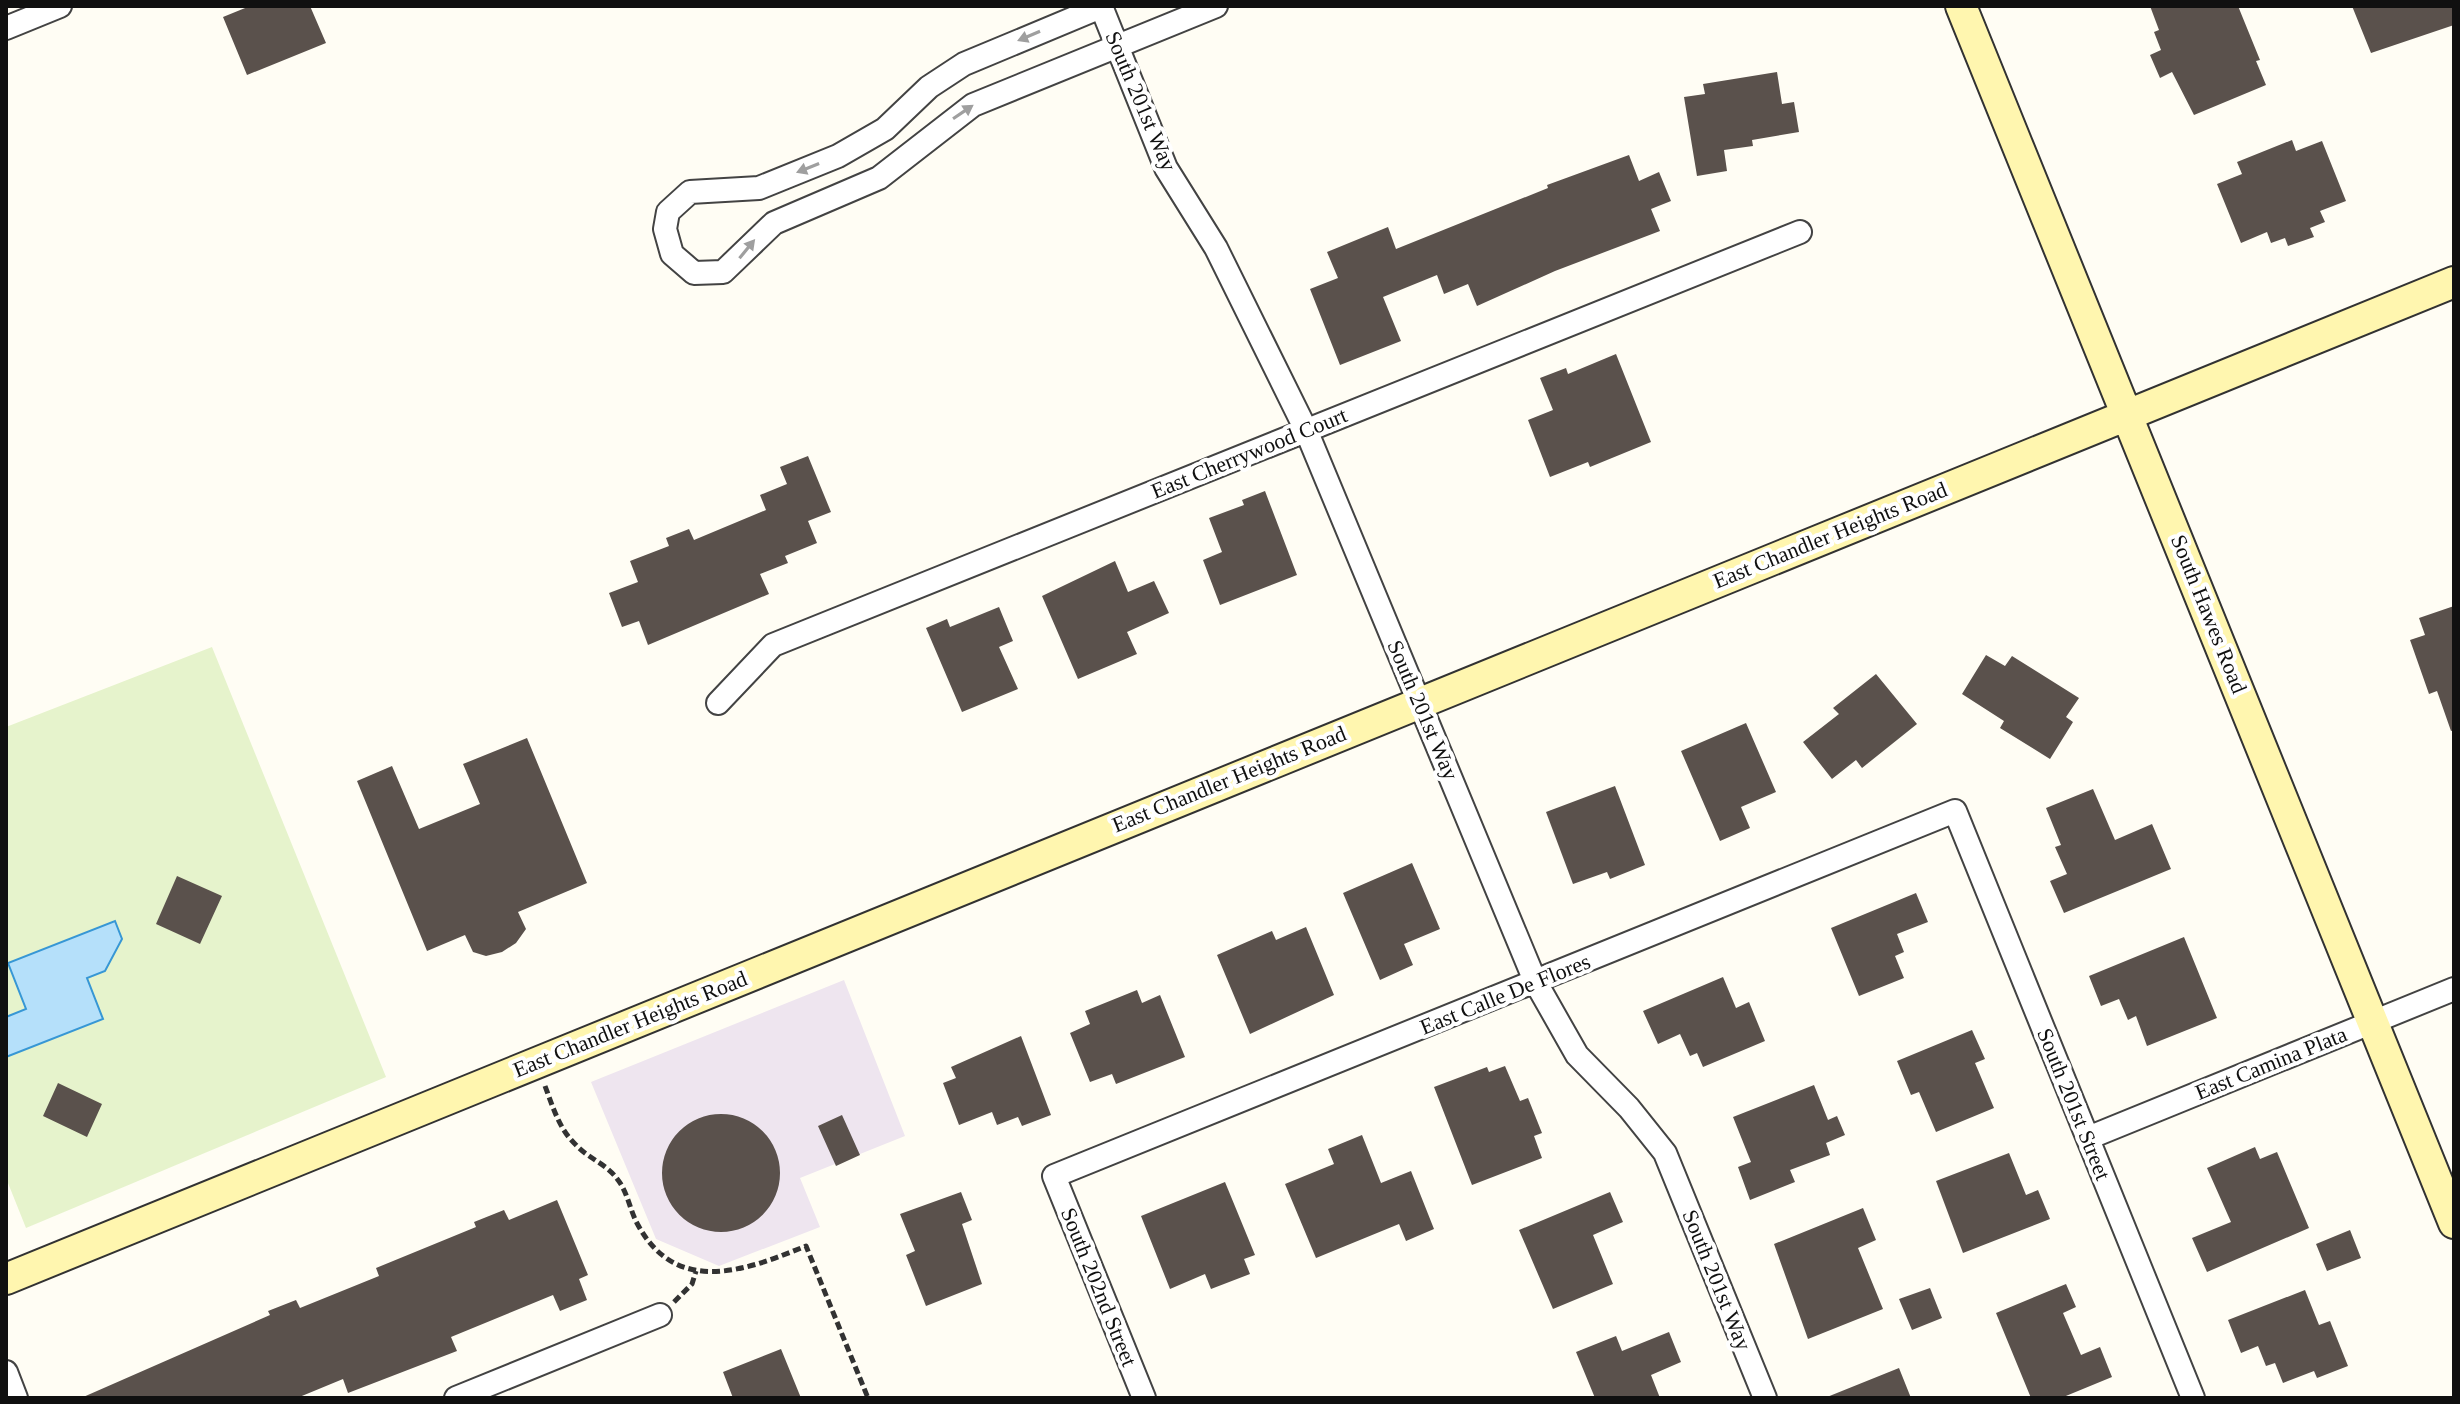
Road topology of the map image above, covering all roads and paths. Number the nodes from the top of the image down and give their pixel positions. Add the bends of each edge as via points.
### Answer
1 (60, 6) edge
2 (1102, 6) edge
3 (1216, 6) edge
4 (1961, 6) edge
5 (6, 28) edge
6 (1117, 45) junction
7 (885, 129) junction
8 (911, 156) junction
9 (1800, 232) dead end
10 (2454, 282) edge
11 (2129, 415) junction
12 (1306, 430) junction
13 (1419, 702) junction
14 (718, 703) dead end
15 (1955, 811) joint
16 (1535, 981) junction
17 (2454, 989) edge
18 (2373, 1022) junction
19 (535, 1063) junction
20 (2088, 1138) junction
21 (1054, 1176) joint
22 (2454, 1223) edge
23 (696, 1271) junction
24 (6, 1279) edge
25 (660, 1315) joint
26 (6, 1372) edge
27 (16, 1398) edge
28 (456, 1398) edge
29 (868, 1398) edge
30 (1144, 1398) edge
31 (1765, 1398) edge
32 (2193, 1398) edge

1 - 5 street
2 - 6 street, South 201st Way
2 -> 7 street via 964,64 929,87
3 - 6 street
4 - 11 main road, South Hawes Road
8 -> 6 street via 973,105
6 - 12 street, South 201st Way via 1166,168 1216,248
7 - 8 street
7 -> 8 street via 838,156 759,188 690,192 668,212 665,229 672,254 694,273 723,272 774,223 879,178
9 - 12 street, East Cherrywood Court
10 - 11 main road, East Chandler Heights Road
11 - 13 main road, East Chandler Heights Road
11 - 18 main road, South Hawes Road
12 - 13 street, South 201st Way
12 - 14 street, East Cherrywood Court via 773,645
13 - 16 street, South 201st Way
13 - 19 main road, East Chandler Heights Road
15 - 16 street, East Calle De Flores
15 - 20 street, South 201st Street
16 - 21 street, East Calle De Flores
16 - 31 street, South 201st Way via 1577,1055 1665,1153
17 - 18 street, East Camina Plata
18 - 20 street, East Camina Plata
18 - 22 main road, South Hawes Road
19 - 23 path via 560,1125 577,1147 619,1181 656,1249
19 - 24 main road, East Chandler Heights Road
20 - 32 street, South 201st Street
21 - 30 street, South 202nd Street
23 - 25 path via 692,1284
23 - 29 path via 755,1267 806,1246
25 - 28 street
26 - 27 street

